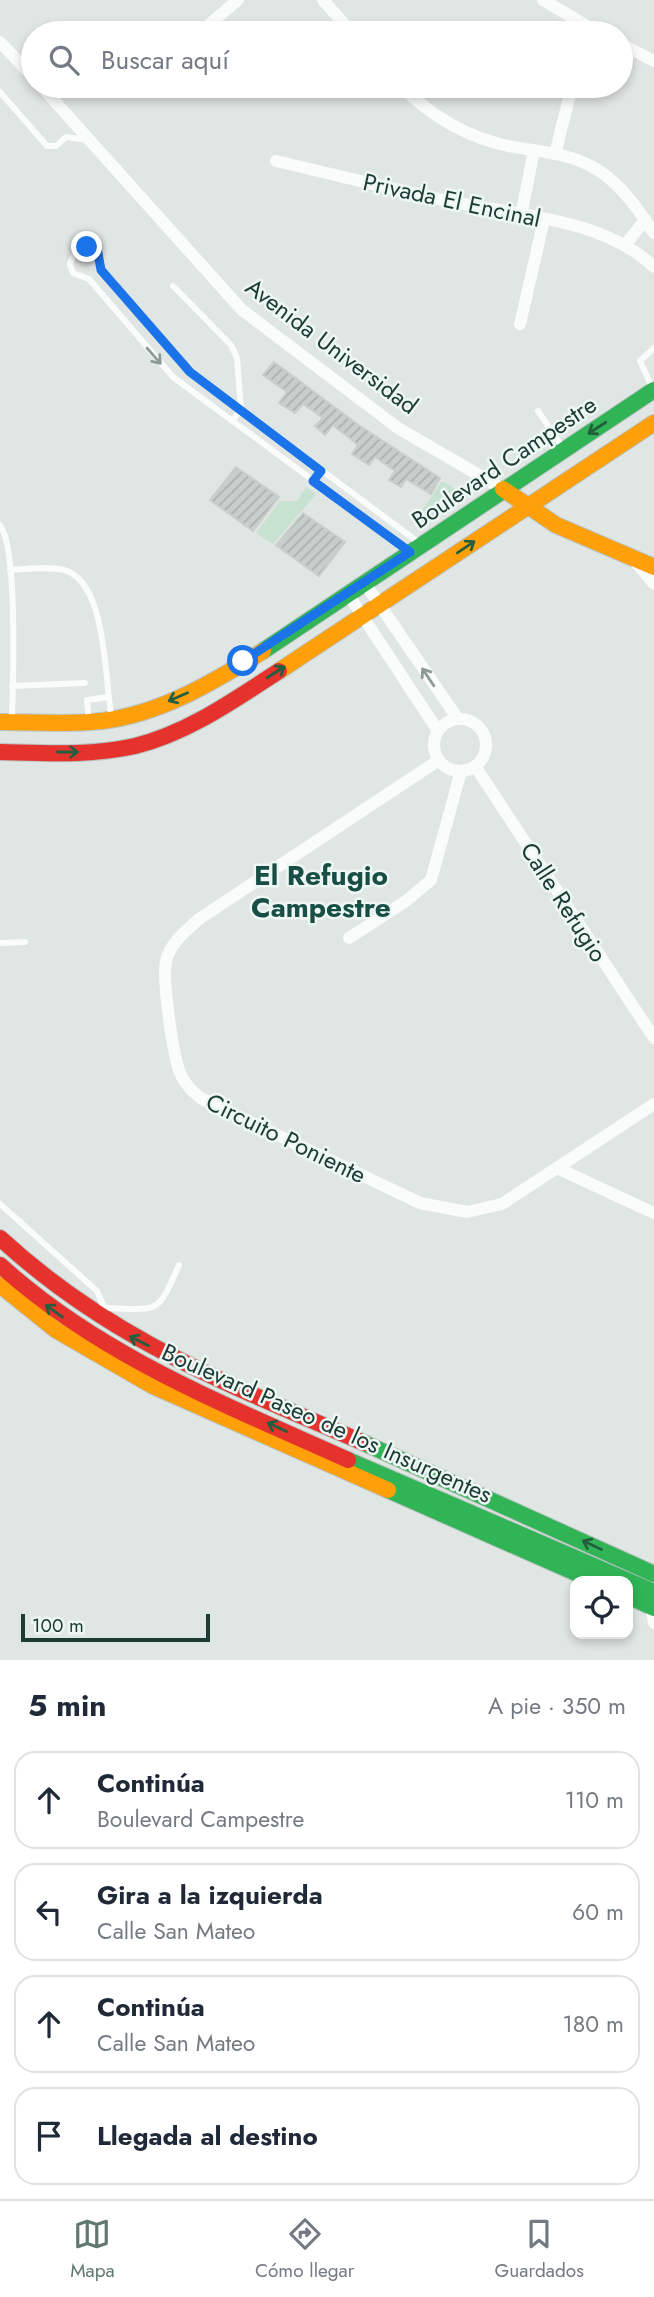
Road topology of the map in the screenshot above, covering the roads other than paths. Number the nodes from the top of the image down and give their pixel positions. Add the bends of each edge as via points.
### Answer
1 (237, 0) edge
2 (323, 0) edge
3 (543, 0) edge
4 (213, 21) edge
5 (341, 21) edge
6 (572, 21) edge
7 (1, 49) edge
8 (633, 50) edge
9 (654, 61) edge
10 (21, 66) edge
11 (0, 92) edge
12 (52, 98) edge
13 (413, 98) edge
14 (569, 98) edge
15 (89, 140) junction
16 (534, 150) junction
17 (555, 154) junction
18 (276, 161) dead end
19 (521, 216) junction
20 (544, 220) junction
21 (645, 220) junction
22 (654, 233) edge
23 (625, 245) junction
24 (654, 267) edge
25 (101, 270) junction
26 (89, 279) junction
27 (173, 286) dead end
28 (520, 324) dead end
29 (654, 348) edge
30 (654, 391) edge
31 (240, 409) junction
32 (538, 411) dead end
33 (232, 421) junction
34 (654, 424) edge
35 (564, 449) junction
36 (321, 471) junction
37 (313, 481) junction
38 (503, 489) junction
39 (525, 508) junction
40 (0, 525) edge
41 (416, 548) junction
42 (633, 559) junction
43 (654, 568) edge
44 (10, 570) junction
45 (364, 582) junction
46 (654, 584) edge
47 (348, 594) junction
48 (379, 605) junction
49 (0, 611) edge
50 (11, 612) junction
51 (363, 616) junction
52 (85, 683) dead end
53 (12, 686) junction
54 (108, 697) junction
55 (458, 719) junction
56 (112, 720) junction
57 (6, 722) edge
58 (89, 722) junction
59 (438, 731) junction
60 (0, 752) edge
61 (439, 760) junction
62 (475, 766) junction
63 (461, 771) junction
64 (349, 938) dead end
65 (25, 942) dead end
66 (0, 943) edge
67 (654, 1038) edge
68 (654, 1104) edge
69 (559, 1169) junction
70 (0, 1204) edge
71 (654, 1213) edge
72 (0, 1238) edge
73 (0, 1265) edge
74 (179, 1265) dead end
75 (0, 1285) edge
76 (107, 1308) junction
77 (110, 1326) junction
78 (654, 1574) edge
79 (583, 1576) edge
80 (633, 1598) edge
81 (653, 1608) edge

1 - 4 street
2 - 5 street
3 - 6 street
7 - 10 street
8 - 9 street
11 - 15 lane via 47,146 56,146 66,137
12 - 15 street, Avenida Universidad
13 - 16 street via 445,122 482,139
14 - 17 street
15 - 38 street, Avenida Universidad via 242,310 398,428
16 - 17 street
16 - 19 street
17 - 21 street via 601,172
18 - 19 street, Privada El Encinal
19 - 20 street, Privada El Encinal
20 - 23 street, Privada El Encinal via 580,227
20 - 28 street
21 - 22 street
21 - 23 street
23 - 24 street, Privada El Encinal
25 - 26 lane
25 - 26 lane via 101,260 93,249 75,252 71,269 77,277
25 - 31 lane via 177,359
26 -> 33 lane via 173,377
27 - 31 lane via 231,345 237,358
29 - 30 lane via 639,361
30 -> 35 main road, Boulevard Campestre
31 - 33 lane
31 - 36 lane
32 - 35 lane
33 - 37 lane
34 - 39 main road, Boulevard Campestre
35 - 38 main road, Boulevard Campestre
36 - 37 lane
36 - 41 lane
37 - 41 lane
38 - 39 main road, Avenida Universidad
38 - 41 main road, Boulevard Campestre
39 - 42 main road, Avenida Universidad
48 -> 39 main road, Boulevard Campestre
40 - 44 lane via 8,540
41 - 45 main road, Boulevard Campestre
42 - 43 main road, Avenida Universidad
42 - 46 street
44 - 50 lane
44 - 54 lane via 63,570 85,585 98,618
45 - 47 main road, Boulevard Campestre
45 - 48 street
47 - 51 street
47 -> 56 main road, Boulevard Campestre via 193,690
48 - 51 main road, Boulevard Campestre
55 -> 48 street
49 - 50 lane
50 - 53 lane
51 - 59 street
60 -> 51 main road, Boulevard Campestre via 88,752 154,741 236,699
52 - 53 lane
53 - 57 lane
54 - 56 lane
54 - 58 lane via 87,700
55 - 59 street
55 - 62 street via 468,720 483,732 486,751
56 - 58 main road, Boulevard Campestre
57 - 58 main road, Boulevard Campestre
59 - 61 street via 434,746
61 - 63 street
61 - 69 street, Circuito Poniente via 180,935 165,970 180,1073 202,1099 440,1209 467,1212 493,1207
62 - 63 street
62 - 67 street, Calle Refugio
63 - 64 street via 431,880
65 - 66 lane
68 - 69 street, Circuito Poniente
69 - 71 street
70 - 76 lane via 97,1291
72 - 77 main road via 58,1291
81 -> 73 main road, Boulevard Paseo de los Insurgentes via 124,1355 62,1317
74 - 76 lane via 162,1302 148,1309
75 - 79 main road, Boulevard Paseo de los Insurgentes via 57,1331 153,1386
76 - 77 lane
78 -> 77 main road via 174,1360
80 - 81 main road, Boulevard Paseo de los Insurgentes

